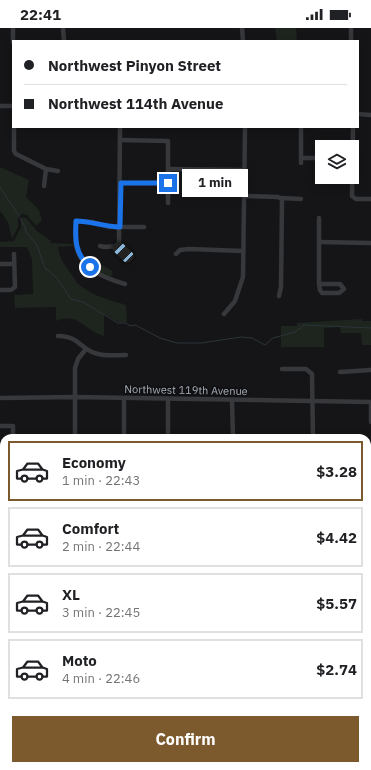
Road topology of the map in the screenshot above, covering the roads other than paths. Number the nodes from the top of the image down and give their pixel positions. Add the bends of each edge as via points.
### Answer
1 (13, 28) edge
2 (63, 28) edge
3 (242, 28) edge
4 (350, 28) edge
5 (13, 40) edge
6 (64, 40) edge
7 (243, 40) edge
8 (351, 40) edge
9 (0, 106) edge
10 (12, 106) edge
11 (359, 114) edge
12 (371, 115) edge
13 (14, 128) edge
14 (120, 128) edge
15 (245, 128) edge
16 (301, 128) edge
17 (353, 128) edge
18 (121, 140) junction
19 (301, 158) junction
20 (315, 158) edge
21 (301, 163) dead end
22 (46, 169) junction
23 (168, 169) junction
24 (244, 170) junction
25 (58, 171) dead end
26 (121, 183) junction
27 (168, 183) junction
28 (44, 186) dead end
29 (244, 196) junction
30 (281, 198) junction
31 (301, 198) dead end
32 (371, 199) edge
33 (168, 203) dead end
34 (319, 218) dead end
35 (120, 227) junction
36 (144, 227) dead end
37 (319, 242) junction
38 (371, 244) edge
39 (100, 246) dead end
40 (117, 246) junction
41 (243, 251) junction
42 (123, 252) dead end
43 (14, 254) dead end
44 (176, 254) dead end
45 (0, 264) edge
46 (14, 264) junction
47 (125, 284) dead end
48 (319, 284) junction
49 (0, 290) edge
50 (279, 296) dead end
51 (224, 314) dead end
52 (58, 336) dead end
53 (86, 349) junction
54 (126, 355) dead end
55 (282, 369) dead end
56 (371, 370) edge
57 (340, 372) dead end
58 (75, 397) junction
59 (0, 398) edge
60 (124, 398) junction
61 (168, 399) junction
62 (232, 400) junction
63 (313, 401) junction
64 (371, 402) edge
65 (371, 422) edge
66 (0, 426) edge
67 (13, 434) edge
68 (75, 434) edge
69 (124, 434) edge
70 (168, 434) edge
71 (233, 434) edge
72 (313, 434) edge

1 - 5 street
2 - 6 street
3 - 7 street
4 - 8 street
9 - 10 street
11 - 12 street
13 - 22 street via 16,154
14 - 18 street
15 - 24 street
16 - 19 street
17 - 32 street via 352,198
18 - 23 street via 166,140 169,144
18 - 26 street
19 - 20 street
19 - 21 street
22 - 25 street
22 - 28 street
23 - 24 street
23 - 27 street
24 - 29 street
26 - 27 street
26 - 35 street
27 - 33 street
29 - 30 street
29 - 41 street
30 - 31 street
30 - 50 street
34 - 37 street
35 - 36 street
35 - 40 street via 120,242
35 - 47 street via 76,221 76,246 82,260 95,271 108,279
37 - 38 street
37 - 48 street
39 - 40 street
40 - 42 street
41 - 44 street via 189,248
41 - 51 street via 242,283 235,301
43 - 46 street
45 - 46 street
46 - 49 street via 15,287 11,290
48 - 48 street via 340,284 344,289 340,293 322,293
52 - 53 street via 72,338
53 - 54 street via 100,355
53 - 58 street via 75,368
55 - 63 street via 306,369 311,372 314,379
56 - 57 street
58 - 59 street, Northwest 119th Avenue
58 - 60 street, Northwest 119th Avenue
58 - 68 street
60 - 61 street, Northwest 119th Avenue
60 - 69 street
61 - 62 street, Northwest 119th Avenue
61 - 70 street
62 - 63 street, Northwest 119th Avenue
62 - 71 street
63 - 64 street, Northwest 119th Avenue
63 - 72 street
64 - 65 street
66 - 67 street via 13,426

